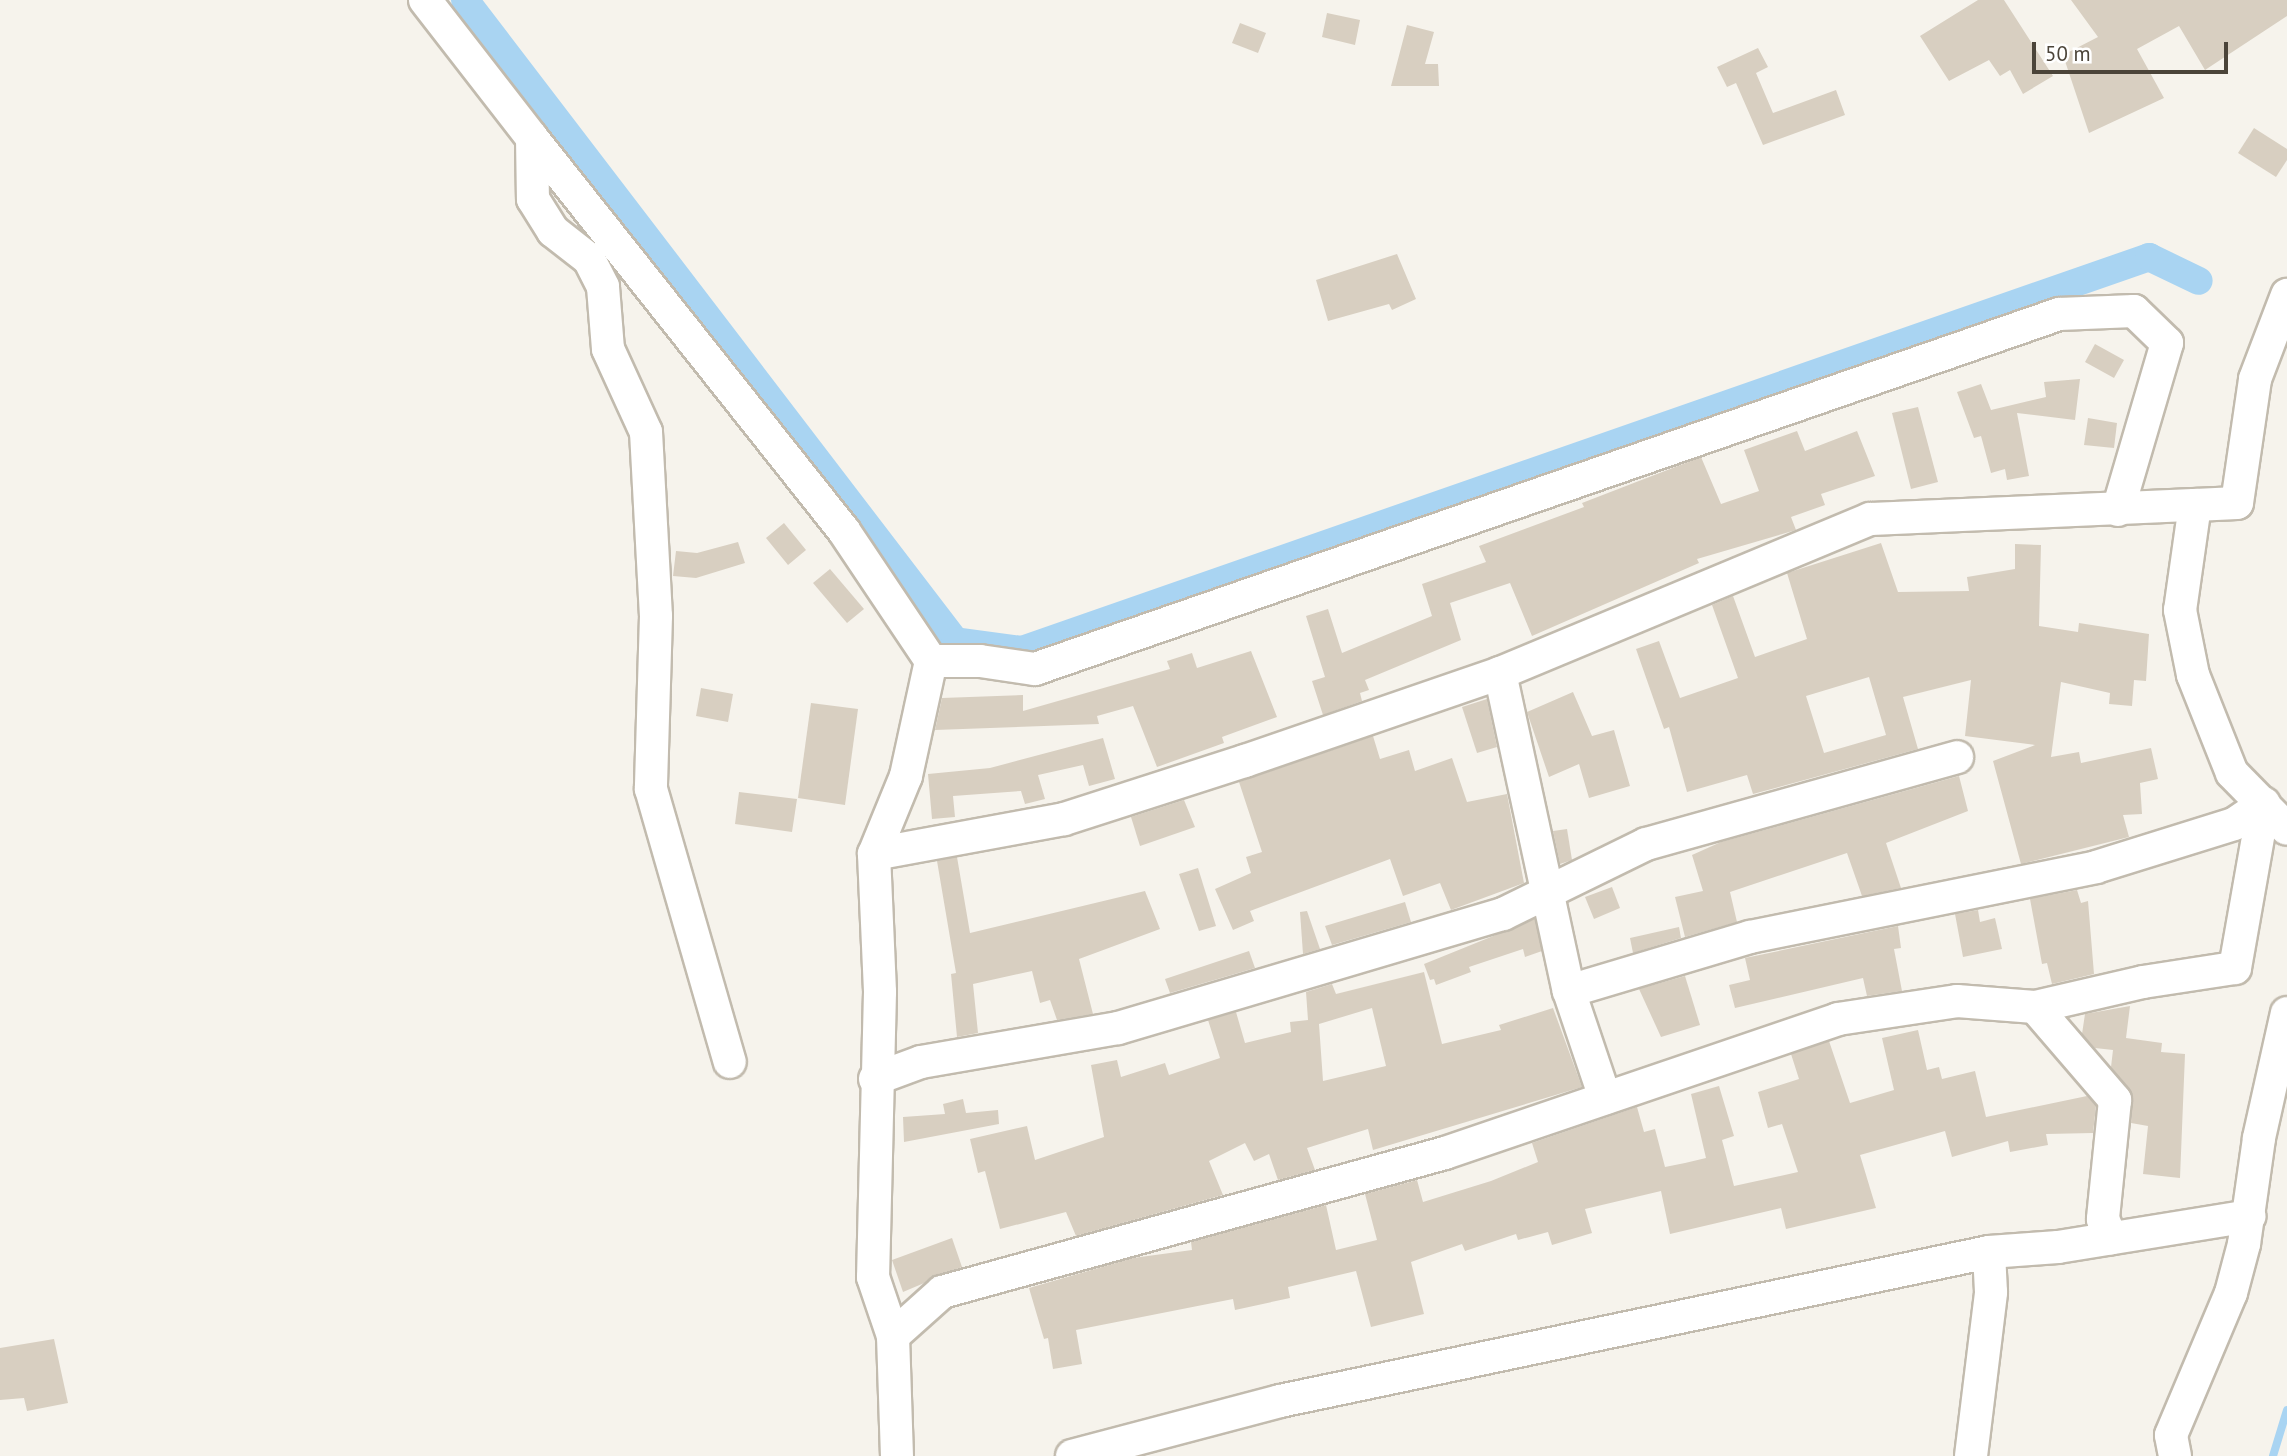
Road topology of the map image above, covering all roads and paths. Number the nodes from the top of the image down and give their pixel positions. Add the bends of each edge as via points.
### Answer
1 (425, 0) edge
2 (532, 138) junction
3 (2287, 295) edge
4 (2194, 505) junction
5 (2118, 510) junction
6 (930, 661) junction
7 (1500, 673) junction
8 (1957, 757) dead end
9 (2264, 804) junction
10 (2287, 830) edge
11 (874, 854) junction
12 (1545, 894) junction
13 (1569, 991) junction
14 (2035, 1007) junction
15 (2287, 1013) edge
16 (730, 1062) dead end
17 (875, 1079) junction
18 (1605, 1098) junction
19 (2250, 1216) junction
20 (2110, 1238) junction
21 (1989, 1252) junction
22 (893, 1336) junction
23 (897, 1456) edge
24 (1072, 1456) edge
25 (1971, 1456) edge
26 (2175, 1456) edge

1 - 2 street
2 - 6 street via 844,531
2 - 16 street via 533,199 553,231 589,259 603,287 608,349 646,432 656,617 651,789
3 - 4 street via 2255,379 2237,503
4 - 5 street
4 - 9 street via 2180,610 2193,675 2232,773
5 - 6 street via 2167,343 2134,311 2059,314 1035,669 980,661
5 - 7 street via 1870,519
6 - 11 street via 906,776
7 - 11 street via 1064,819
7 - 12 street
8 - 12 street via 1646,844
9 - 10 street
9 - 13 street via 2234,824 2096,867 1750,937
9 - 14 street via 2235,968 2143,982
11 - 17 street via 880,992
12 - 13 street
12 - 17 street via 1503,914 1118,1028 921,1062
13 - 18 street
14 - 18 street via 1957,1001 1838,1018
14 - 20 street via 2115,1100 2103,1219
15 - 19 street via 2259,1138
17 - 22 street via 873,1277
18 - 22 street via 1445,1153 942,1292
19 - 20 street
19 - 26 street via 2231,1293 2171,1435
20 - 21 street
21 - 24 street via 1280,1401
21 - 25 street via 1992,1292
22 - 23 street

